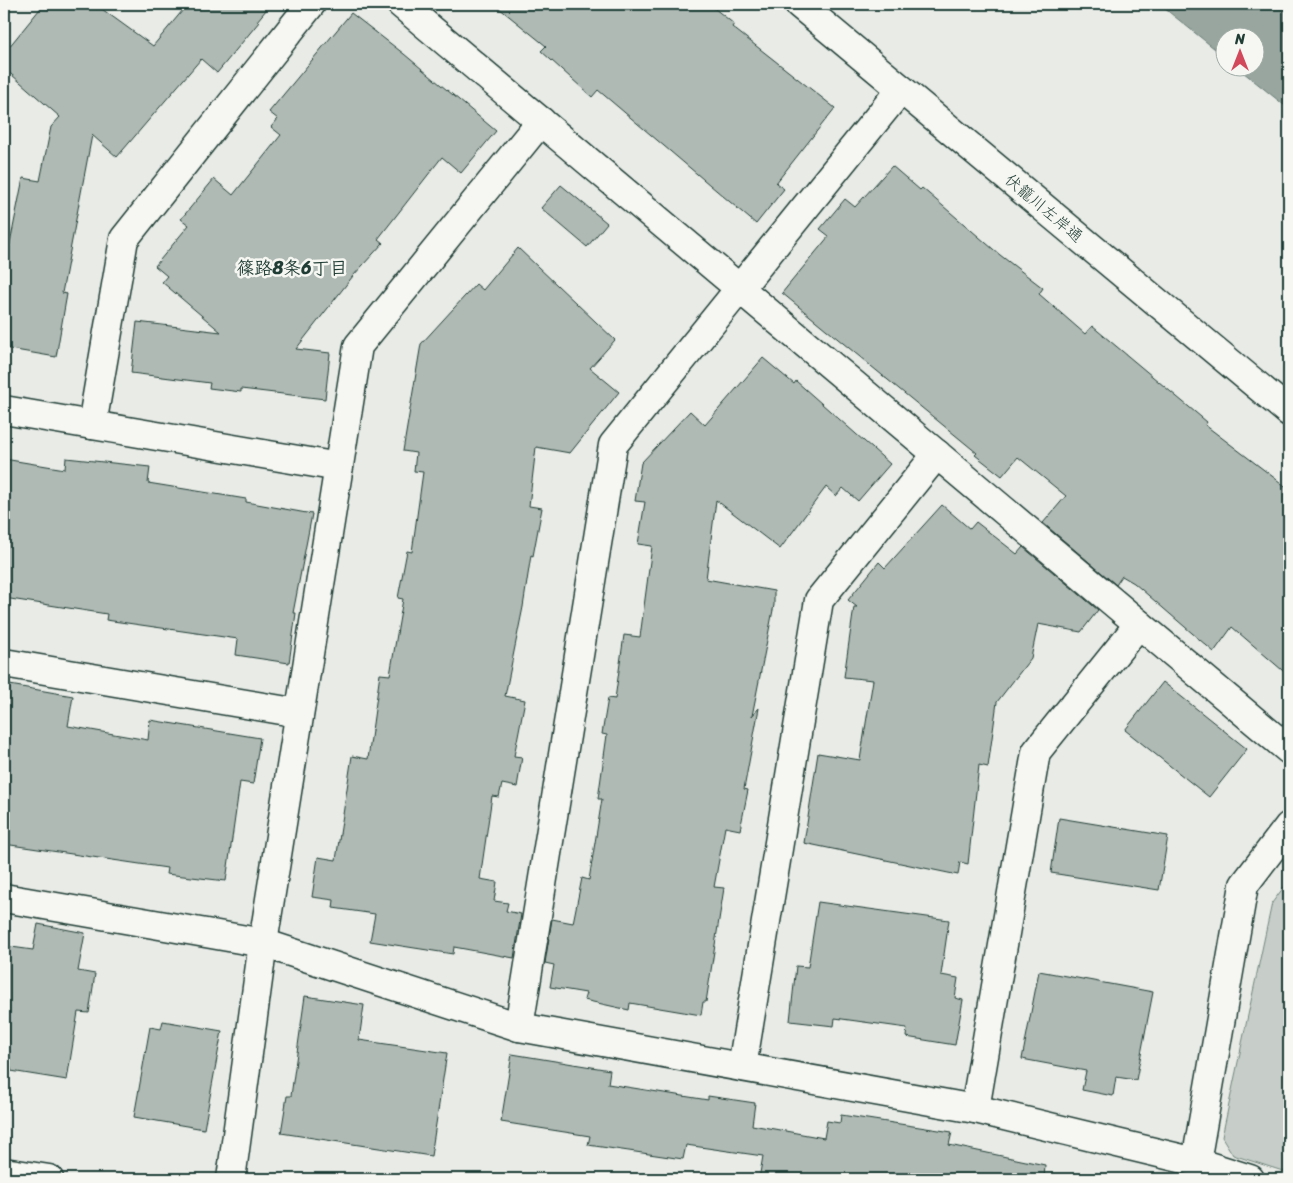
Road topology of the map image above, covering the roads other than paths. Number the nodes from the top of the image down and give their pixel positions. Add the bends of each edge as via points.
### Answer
1 (312, 4) edge
2 (401, 4) edge
3 (799, 4) edge
4 (901, 89) junction
5 (540, 121) junction
6 (740, 289) junction
7 (4, 410) edge
8 (1289, 412) edge
9 (92, 425) junction
10 (937, 454) junction
11 (339, 467) junction
12 (1139, 624) junction
13 (4, 663) edge
14 (299, 713) junction
15 (1289, 750) edge
16 (1289, 826) edge
17 (4, 898) edge
18 (263, 942) junction
19 (519, 1027) junction
20 (742, 1067) junction
21 (975, 1109) junction
22 (1196, 1162) junction
23 (4, 1172) edge
24 (48, 1179) edge
25 (231, 1179) edge
26 (1250, 1179) edge

1 - 9 street via 124,239
2 - 5 street
3 - 4 street, 伏籠川左岸通
4 - 6 street
4 - 8 street, 伏籠川左岸通
5 - 6 street
5 - 11 street via 358,346
6 - 10 street
6 - 19 street via 613,445
7 - 9 street
9 - 11 street
10 - 12 street
10 - 20 street via 819,600
11 - 14 street
12 - 15 street
12 - 21 street via 1036,752
13 - 14 street
14 - 18 street
16 - 22 street via 1244,885
17 - 18 street
18 - 19 street
18 - 25 street
19 - 20 street
20 - 21 street
21 - 22 street
22 - 26 street
23 - 24 street

